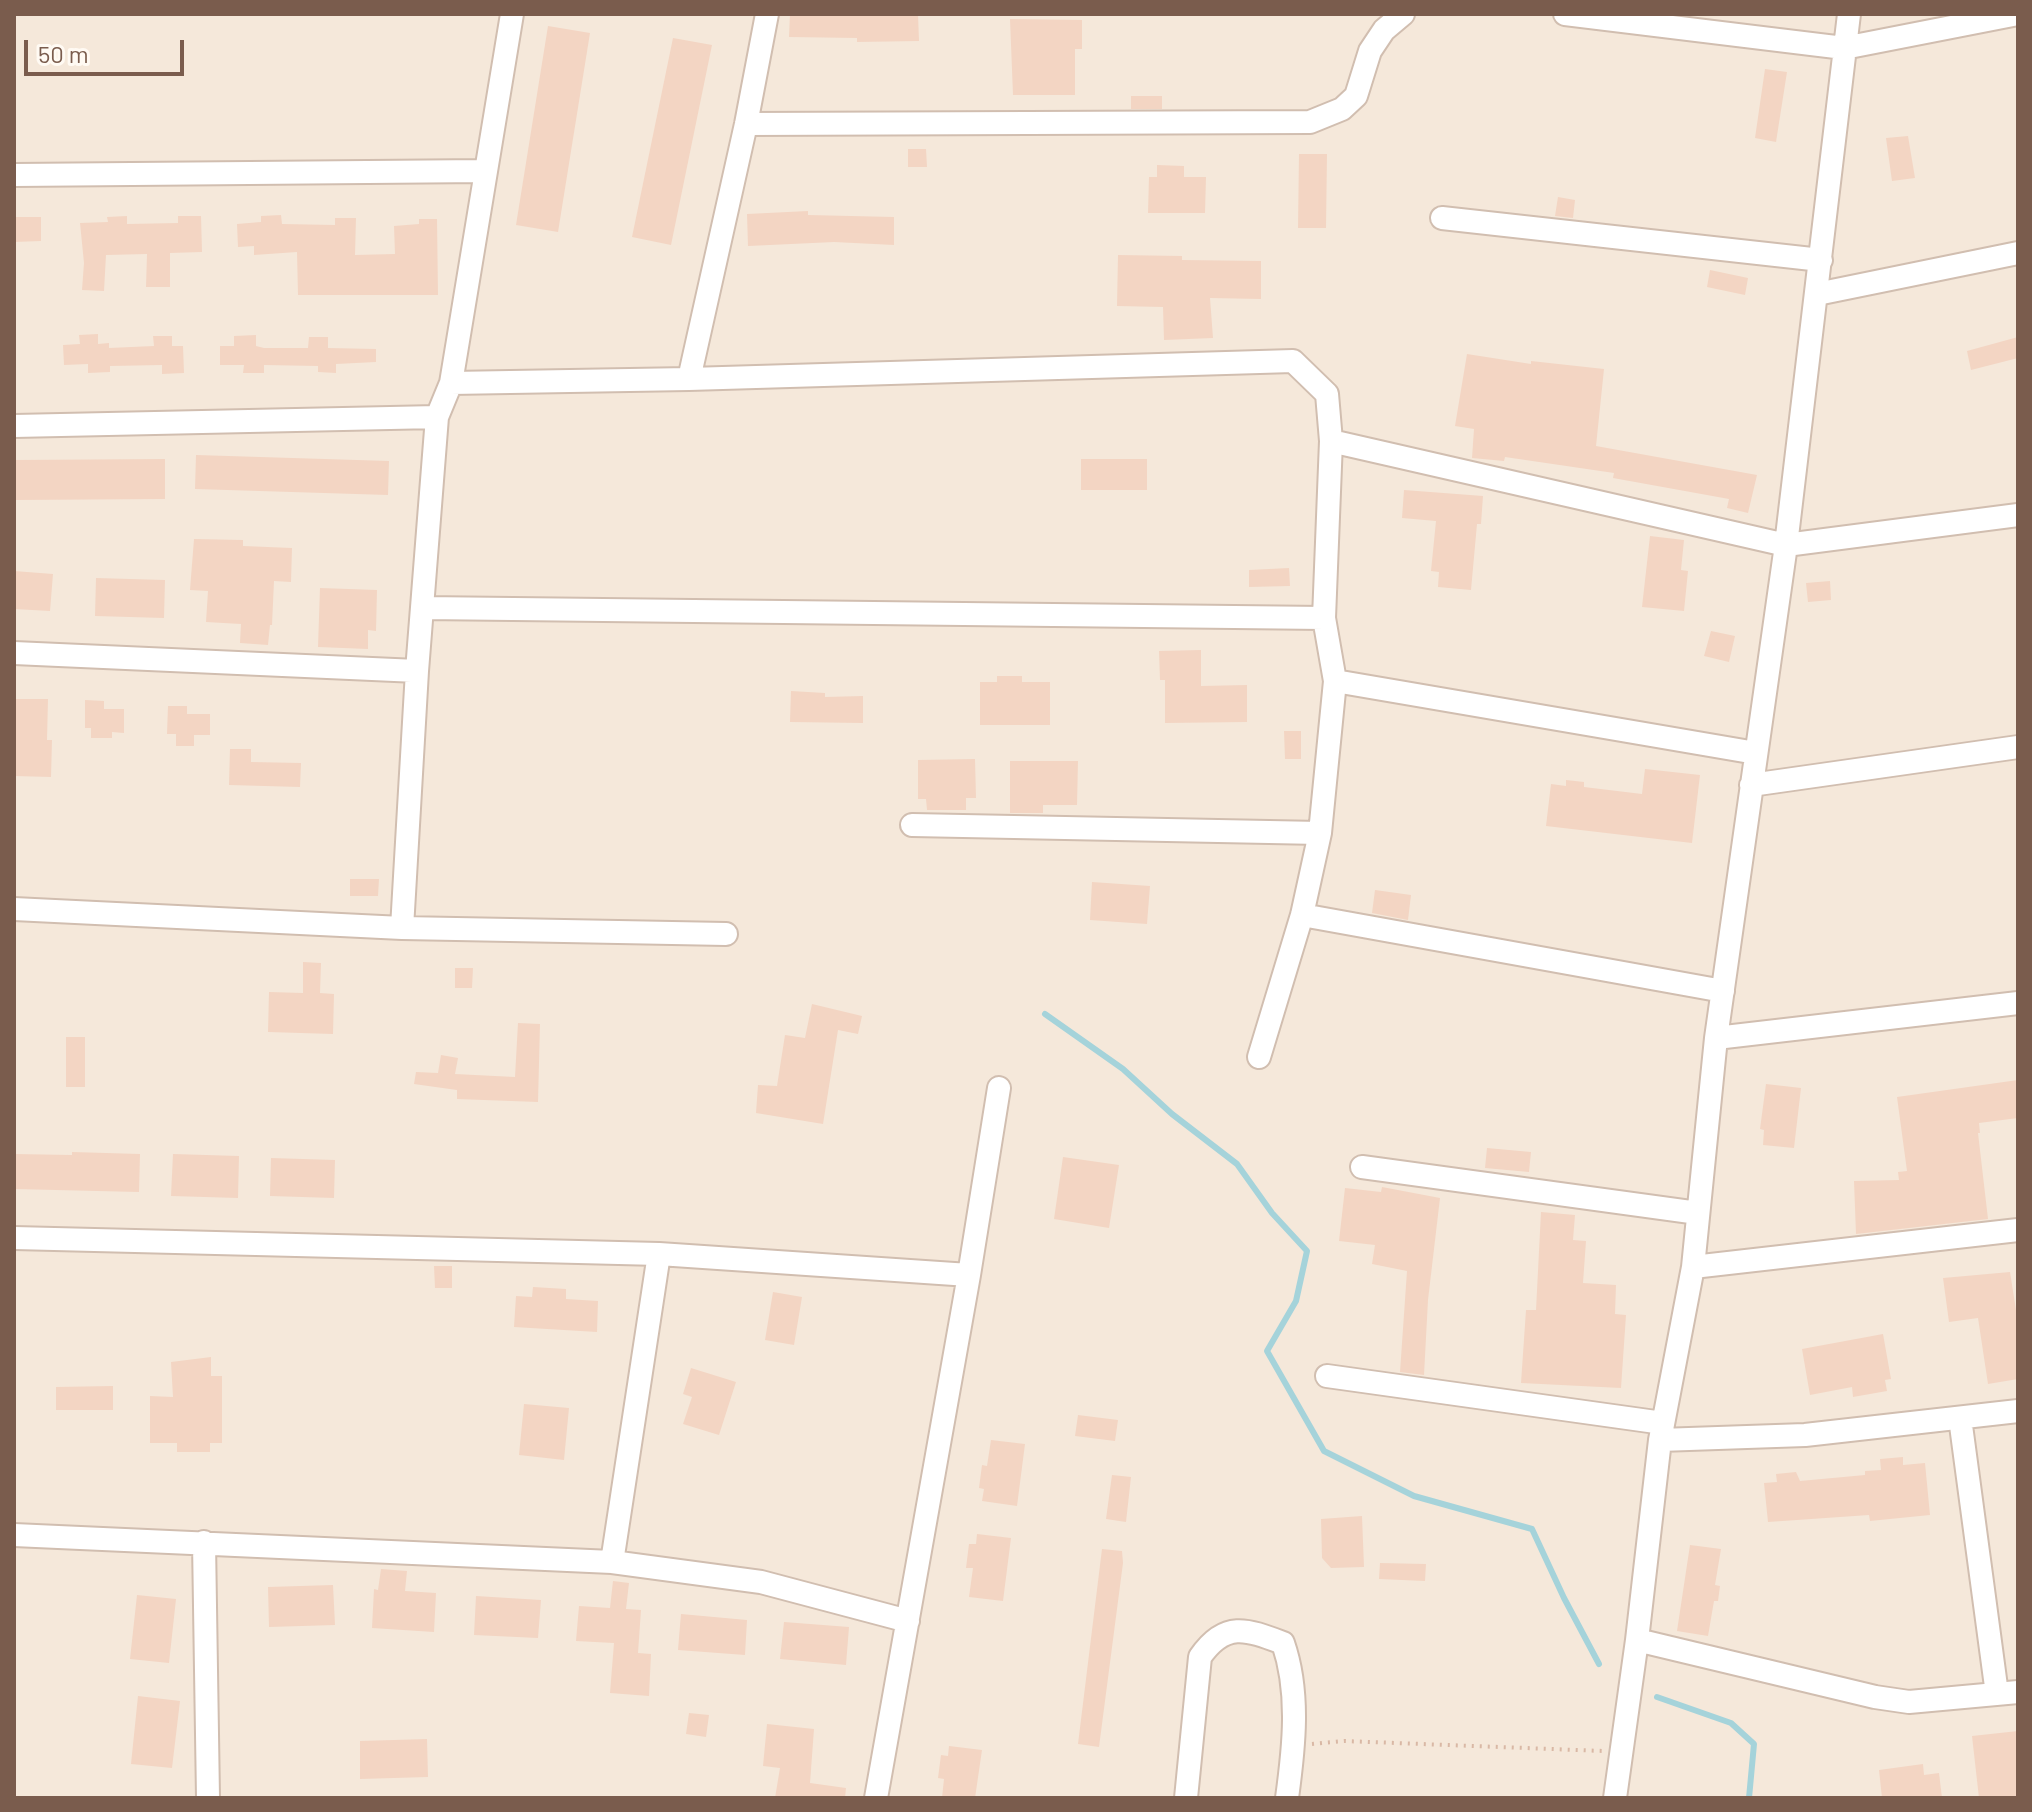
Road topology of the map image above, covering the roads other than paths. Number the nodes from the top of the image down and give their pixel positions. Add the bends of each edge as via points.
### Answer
1 (512, 14) edge
2 (767, 14) edge
3 (1403, 14) edge
4 (1565, 14) edge
5 (1849, 14) edge
6 (2018, 14) edge
7 (1844, 48) junction
8 (746, 124) junction
9 (485, 171) junction
10 (14, 175) edge
11 (1442, 218) dead end
12 (2018, 253) edge
13 (1821, 260) junction
14 (1817, 294) junction
15 (689, 379) junction
16 (451, 383) junction
17 (437, 417) junction
18 (14, 426) edge
19 (1331, 441) junction
20 (2018, 515) edge
21 (1786, 545) junction
22 (423, 608) junction
23 (1324, 618) junction
24 (14, 653) edge
25 (417, 671) junction
26 (1335, 681) junction
27 (2018, 747) edge
28 (1756, 753) junction
29 (1751, 785) junction
30 (912, 825) dead end
31 (1320, 833) junction
32 (14, 909) edge
33 (1302, 915) junction
34 (402, 928) junction
35 (726, 934) dead end
36 (1723, 991) junction
37 (2018, 1003) edge
38 (1716, 1038) junction
39 (1259, 1057) dead end
40 (999, 1088) dead end
41 (1362, 1167) dead end
42 (1698, 1213) junction
43 (2018, 1230) edge
44 (14, 1238) edge
45 (659, 1254) junction
46 (1693, 1267) junction
47 (969, 1275) junction
48 (1327, 1376) dead end
49 (2018, 1411) edge
50 (1960, 1418) junction
51 (1662, 1431) junction
52 (14, 1535) edge
53 (204, 1542) junction
54 (612, 1562) junction
55 (908, 1621) junction
56 (1637, 1640) junction
57 (2008, 1693) edge
58 (208, 1798) edge
59 (876, 1798) edge
60 (1186, 1798) edge
61 (1287, 1798) edge
62 (1615, 1798) edge

1 - 9 street
2 - 8 street
3 - 8 street via 1370,51 1356,96 1342,109 1310,122
4 - 7 street
5 - 7 street
6 - 7 street
7 - 13 street
8 - 15 street
9 - 10 street
9 - 16 street
11 - 13 street
12 - 14 street
13 - 14 street
14 - 21 street
15 - 16 street
15 - 19 street via 1293,361 1327,394
16 - 17 street
17 - 18 street
17 - 22 street
19 - 21 street
19 - 23 street
20 - 21 street
21 - 28 street
22 - 23 street
22 - 25 street
23 - 26 street
24 - 25 street
25 - 34 street
26 - 28 street
26 - 31 street
27 - 29 street
28 - 29 street
29 - 36 street
30 - 31 street
31 - 33 street
32 - 34 street
33 - 36 street
33 - 39 street
34 - 35 street
36 - 38 street
37 - 38 street
38 - 42 street
40 - 47 street
41 - 42 street
42 - 46 street
43 - 46 street
44 - 45 street
45 - 47 street
45 - 54 street
46 - 51 street
47 - 55 street
48 - 51 street
49 - 50 street
50 - 51 street via 1805,1435
50 - 57 street
51 - 56 street
52 - 53 street
53 - 54 street
53 - 58 street
54 - 55 street via 761,1582
55 - 59 street
56 - 57 street via 1909,1702
56 - 62 street
60 - 61 street via 1200,1657 1213,1639 1234,1631 1283,1643 1292,1667 1294,1744

